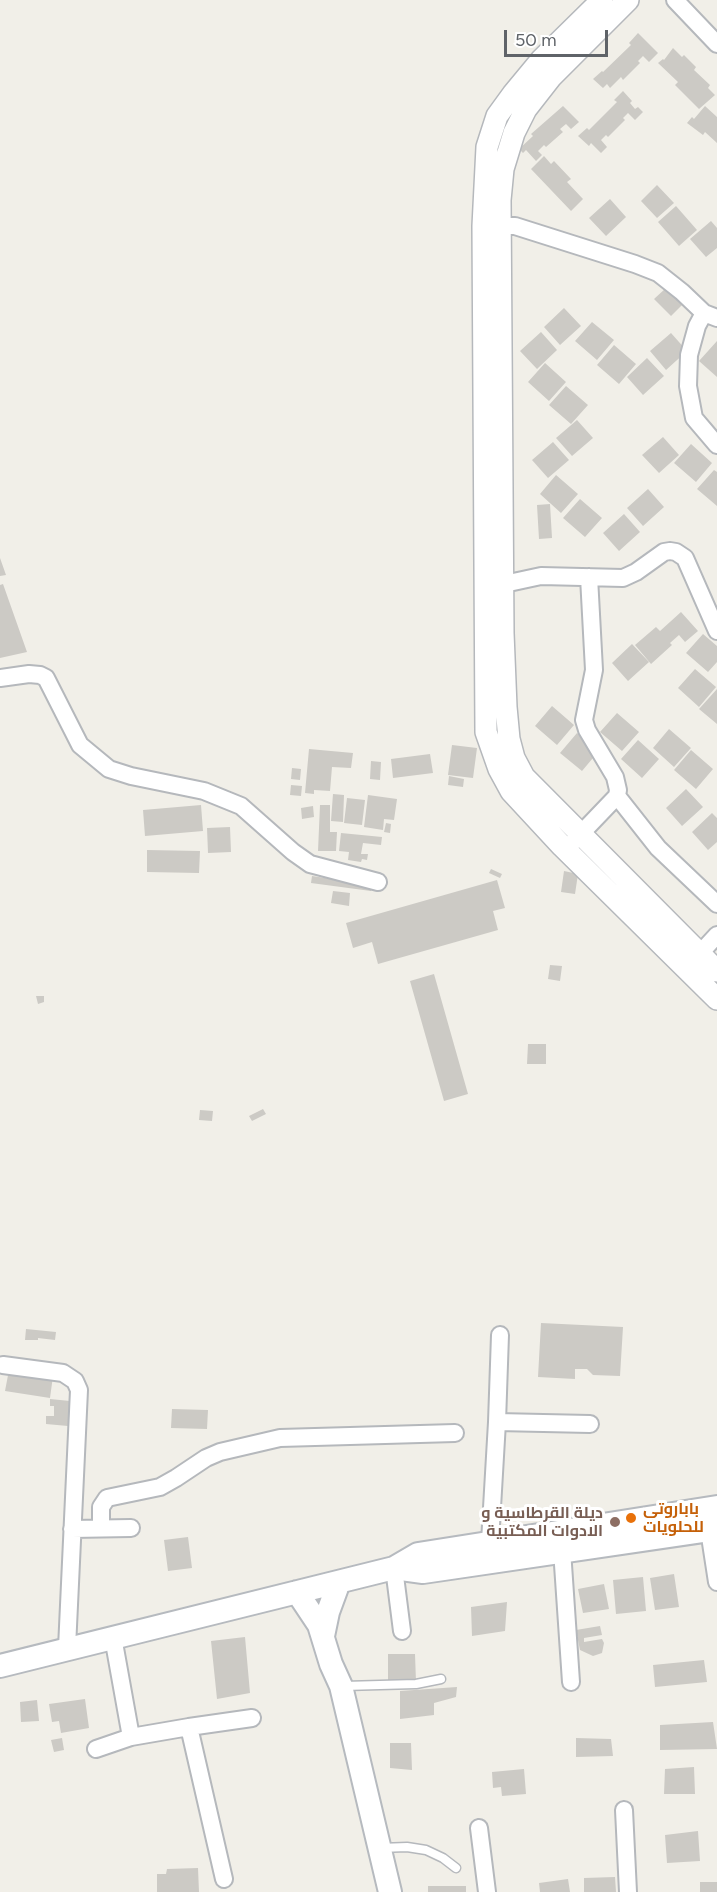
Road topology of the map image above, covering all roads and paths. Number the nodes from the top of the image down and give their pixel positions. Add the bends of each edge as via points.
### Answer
1 (602, 0) edge
2 (628, 0) edge
3 (675, 0) edge
4 (717, 44) edge
5 (491, 226) junction
6 (711, 316) edge
7 (717, 445) edge
8 (589, 577) junction
9 (494, 583) junction
10 (717, 632) edge
11 (0, 678) edge
12 (617, 796) junction
13 (581, 834) junction
14 (566, 850) junction
15 (378, 882) dead end
16 (717, 904) edge
17 (717, 935) edge
18 (693, 961) junction
19 (717, 971) edge
20 (717, 999) edge
21 (500, 1335) dead end
22 (3, 1365) dead end
23 (497, 1422) junction
24 (590, 1424) dead end
25 (455, 1433) dead end
26 (717, 1507) edge
27 (101, 1528) junction
28 (131, 1528) dead end
29 (72, 1529) junction
30 (713, 1529) edge
31 (490, 1542) junction
32 (562, 1550) junction
33 (394, 1568) junction
34 (339, 1582) junction
35 (717, 1582) edge
36 (297, 1592) junction
37 (402, 1631) dead end
38 (323, 1636) junction
39 (112, 1637) junction
40 (67, 1648) junction
41 (0, 1666) edge
42 (441, 1679) dead end
43 (571, 1682) dead end
44 (340, 1686) junction
45 (252, 1718) dead end
46 (189, 1727) junction
47 (131, 1737) junction
48 (96, 1749) dead end
49 (624, 1810) dead end
50 (479, 1828) dead end
51 (456, 1868) dead end
52 (383, 1875) edge
53 (225, 1879) dead end
54 (487, 1892) edge
55 (628, 1892) edge

1 - 5 street via 542,59 497,116 487,147
2 - 5 street via 551,77 526,109 502,169
3 - 4 street
5 - 6 street via 516,226 635,264 657,273
5 - 9 street
6 - 7 street via 697,326 689,355 688,386 694,418
8 - 9 street via 541,576
8 - 10 street via 623,578 664,552 676,552 685,558
8 - 12 street via 594,670 584,720 615,777
9 - 13 street via 514,758 524,777
9 - 14 street via 486,732 511,791
11 - 15 street via 29,674 46,678 80,745 109,769 204,791 241,806 310,864
12 - 13 street
12 - 16 street via 658,848
13 - 14 street
13 - 18 street
14 - 18 street
17 - 18 street
18 - 19 street
18 - 20 street
21 - 23 street
22 - 29 street via 63,1372 78,1385
23 - 24 street
23 - 31 street
25 - 27 street via 280,1438 220,1452 160,1486 107,1498 101,1507
26 - 31 main road
27 - 28 street
27 - 29 street
29 - 40 street
30 - 32 main road
30 - 35 street
31 - 33 main road via 418,1554
32 - 33 main road via 423,1572
32 - 43 street
33 - 34 main road
33 - 37 street
34 - 36 main road
34 - 38 main road
36 - 38 main road
36 - 39 main road
38 - 44 main road
39 - 40 main road
39 - 47 street
40 - 41 main road
42 - 44 lane via 416,1684
44 - 52 main road
45 - 46 street
46 - 47 street
46 - 53 street
47 - 48 street
49 - 55 street
50 - 54 street
51 - 52 lane via 426,1850 407,1847

